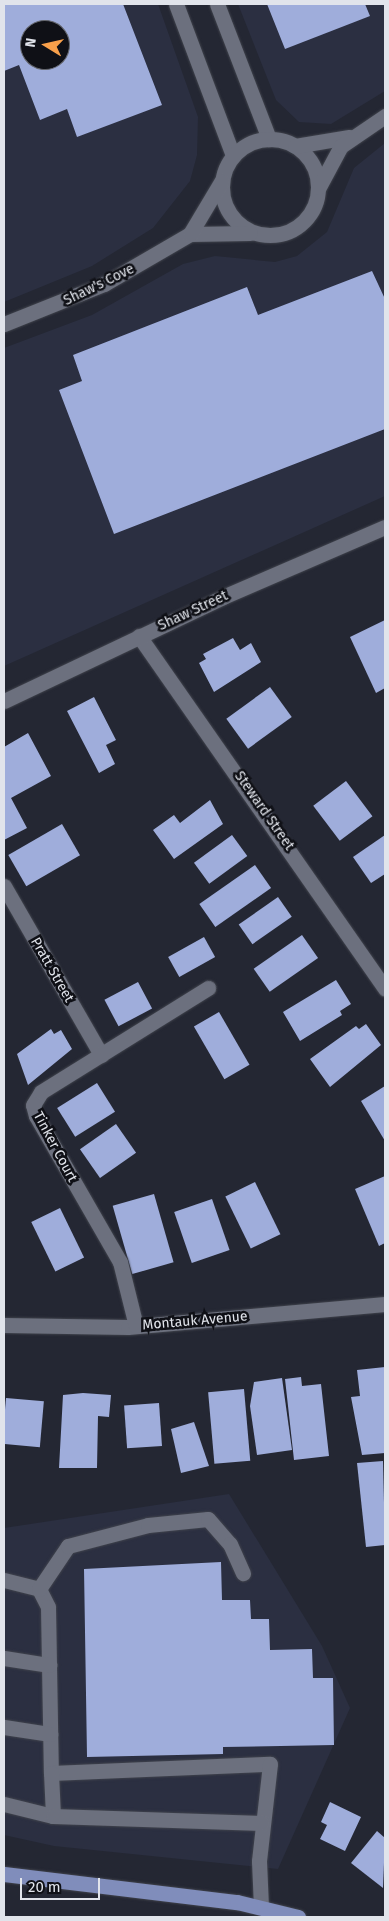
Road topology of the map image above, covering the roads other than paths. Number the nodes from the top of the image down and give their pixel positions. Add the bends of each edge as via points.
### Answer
1 (176, 4) edge
2 (217, 4) edge
3 (385, 116) edge
4 (355, 134) junction
5 (269, 139) junction
6 (294, 146) junction
7 (229, 162) junction
8 (317, 192) junction
9 (190, 234) junction
10 (257, 234) junction
11 (4, 324) edge
12 (385, 527) edge
13 (139, 636) junction
14 (4, 700) edge
15 (4, 886) edge
16 (208, 988) dead end
17 (385, 988) edge
18 (101, 1055) junction
19 (385, 1304) edge
20 (4, 1325) edge
21 (136, 1326) junction
22 (243, 1574) dead end
23 (4, 1580) edge
24 (39, 1589) junction
25 (4, 1658) edge
26 (49, 1665) junction
27 (4, 1727) edge
28 (50, 1734) junction
29 (51, 1772) junction
30 (4, 1804) edge
31 (52, 1816) junction
32 (262, 1823) junction
33 (4, 1874) edge
34 (261, 1907) junction
35 (298, 1917) edge

1 - 7 street
2 - 5 street
3 - 4 street
4 - 6 street via 323,144
4 - 8 street via 330,160
5 - 6 street
5 - 7 street via 249,144
6 - 8 street via 313,166
7 - 9 street, Shaw's Cove via 211,203
7 - 10 street via 222,195 227,208 234,219
8 - 10 street via 314,206 297,227 278,234
9 - 10 street
9 - 11 street, Shaw's Cove via 104,284
12 - 13 street, Shaw Street
13 - 14 street, Shaw Street
13 - 17 street, Steward Street
15 - 18 street, Pratt Street
16 - 18 street, Tinker Court
18 - 21 street, Tinker Court via 41,1092 34,1109 120,1262
19 - 21 street, Montauk Avenue
20 - 21 street, Montauk Avenue
22 - 24 street via 230,1544 208,1519 148,1526 68,1546
23 - 24 street
24 - 26 street via 48,1607
25 - 26 street
26 - 28 street
27 - 28 street
28 - 29 street
29 - 31 street
29 - 32 street via 270,1764
30 - 31 street
31 - 32 street
32 - 34 street
33 - 34 main road
34 - 35 main road

